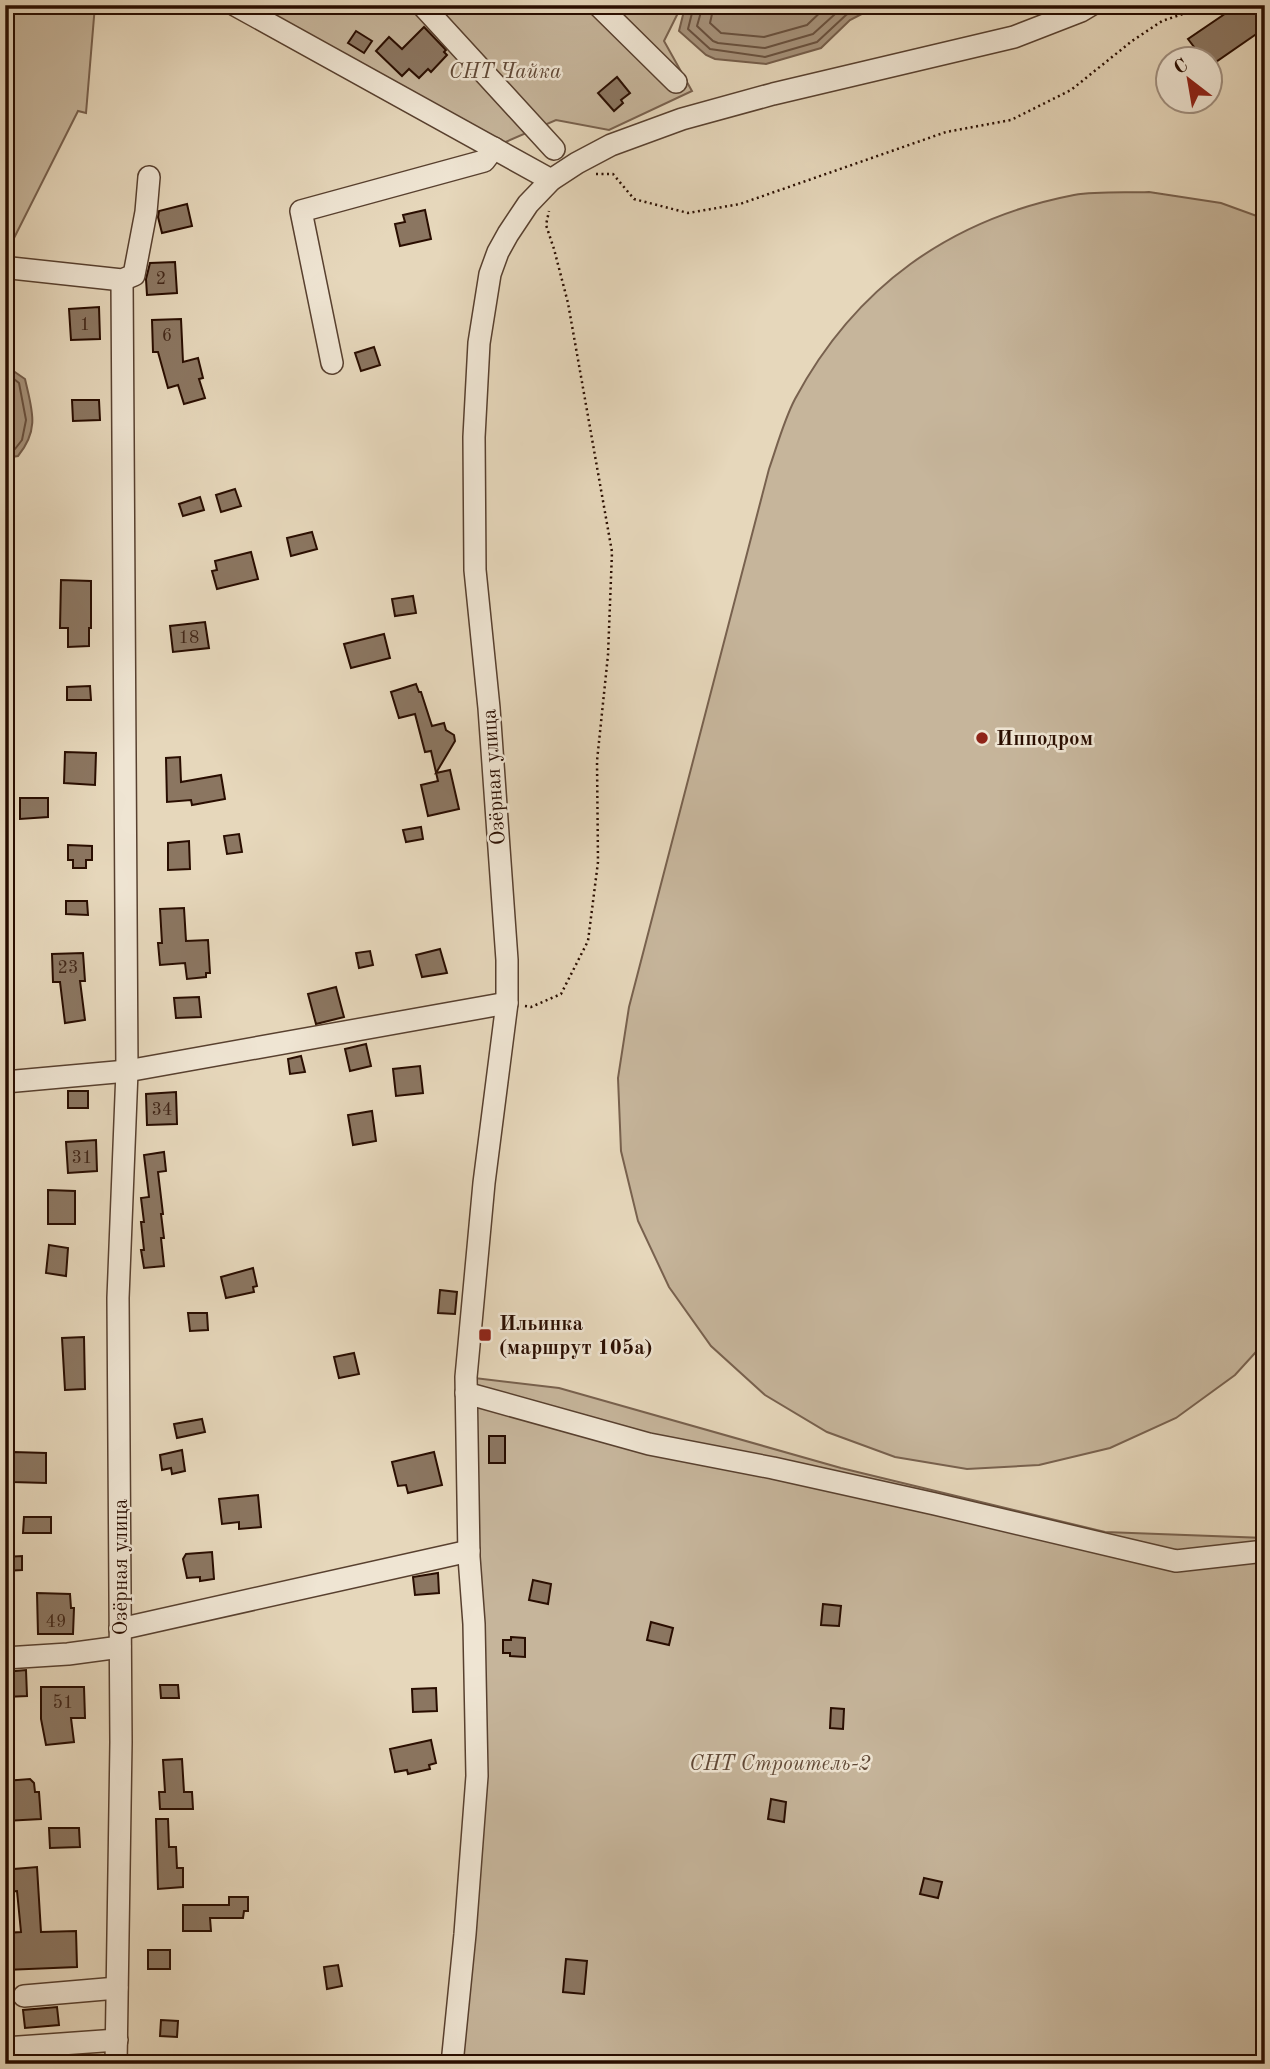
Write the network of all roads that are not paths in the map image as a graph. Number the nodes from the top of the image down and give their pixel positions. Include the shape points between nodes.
1 (235, 5) edge
2 (422, 5) edge
3 (598, 5) edge
4 (1091, 5) edge
5 (258, 13) edge
6 (676, 82) dead end
7 (494, 148) junction
8 (554, 149) dead end
9 (149, 177) dead end
10 (551, 180) junction
11 (5, 266) edge
12 (122, 280) junction
13 (332, 363) dead end
14 (508, 1003) junction
15 (127, 1071) junction
16 (5, 1082) edge
17 (466, 1393) junction
18 (469, 1551) junction
19 (1265, 1551) edge
20 (120, 1638) junction
21 (5, 1658) edge
22 (117, 1988) junction
23 (24, 1996) dead end
24 (117, 2040) junction
25 (5, 2048) edge
26 (116, 2064) edge
27 (452, 2064) edge

1 - 5 street
2 - 8 street
3 - 6 street
4 - 10 street, Озёрная улица via 1014,37 681,119 611,145
5 - 7 street
7 - 10 street
7 - 13 street via 484,161 301,211
9 - 12 street via 134,275
10 - 14 street, Озёрная улица via 528,204 490,274 479,343 474,437 475,570
11 - 12 street
12 - 15 street, Озёрная улица
14 - 15 street
14 - 17 street, Озёрная улица via 484,1184
15 - 16 street
15 - 20 street, Озёрная улица via 118,1298
17 - 18 street, Озёрная улица
17 - 19 street via 649,1444 773,1468 1176,1562
18 - 20 street
18 - 27 street, Озёрная улица via 477,1776
20 - 21 street via 68,1654
20 - 22 street, Озёрная улица
22 - 23 street
22 - 24 street, Озёрная улица
24 - 25 street
24 - 26 street, Озёрная улица

